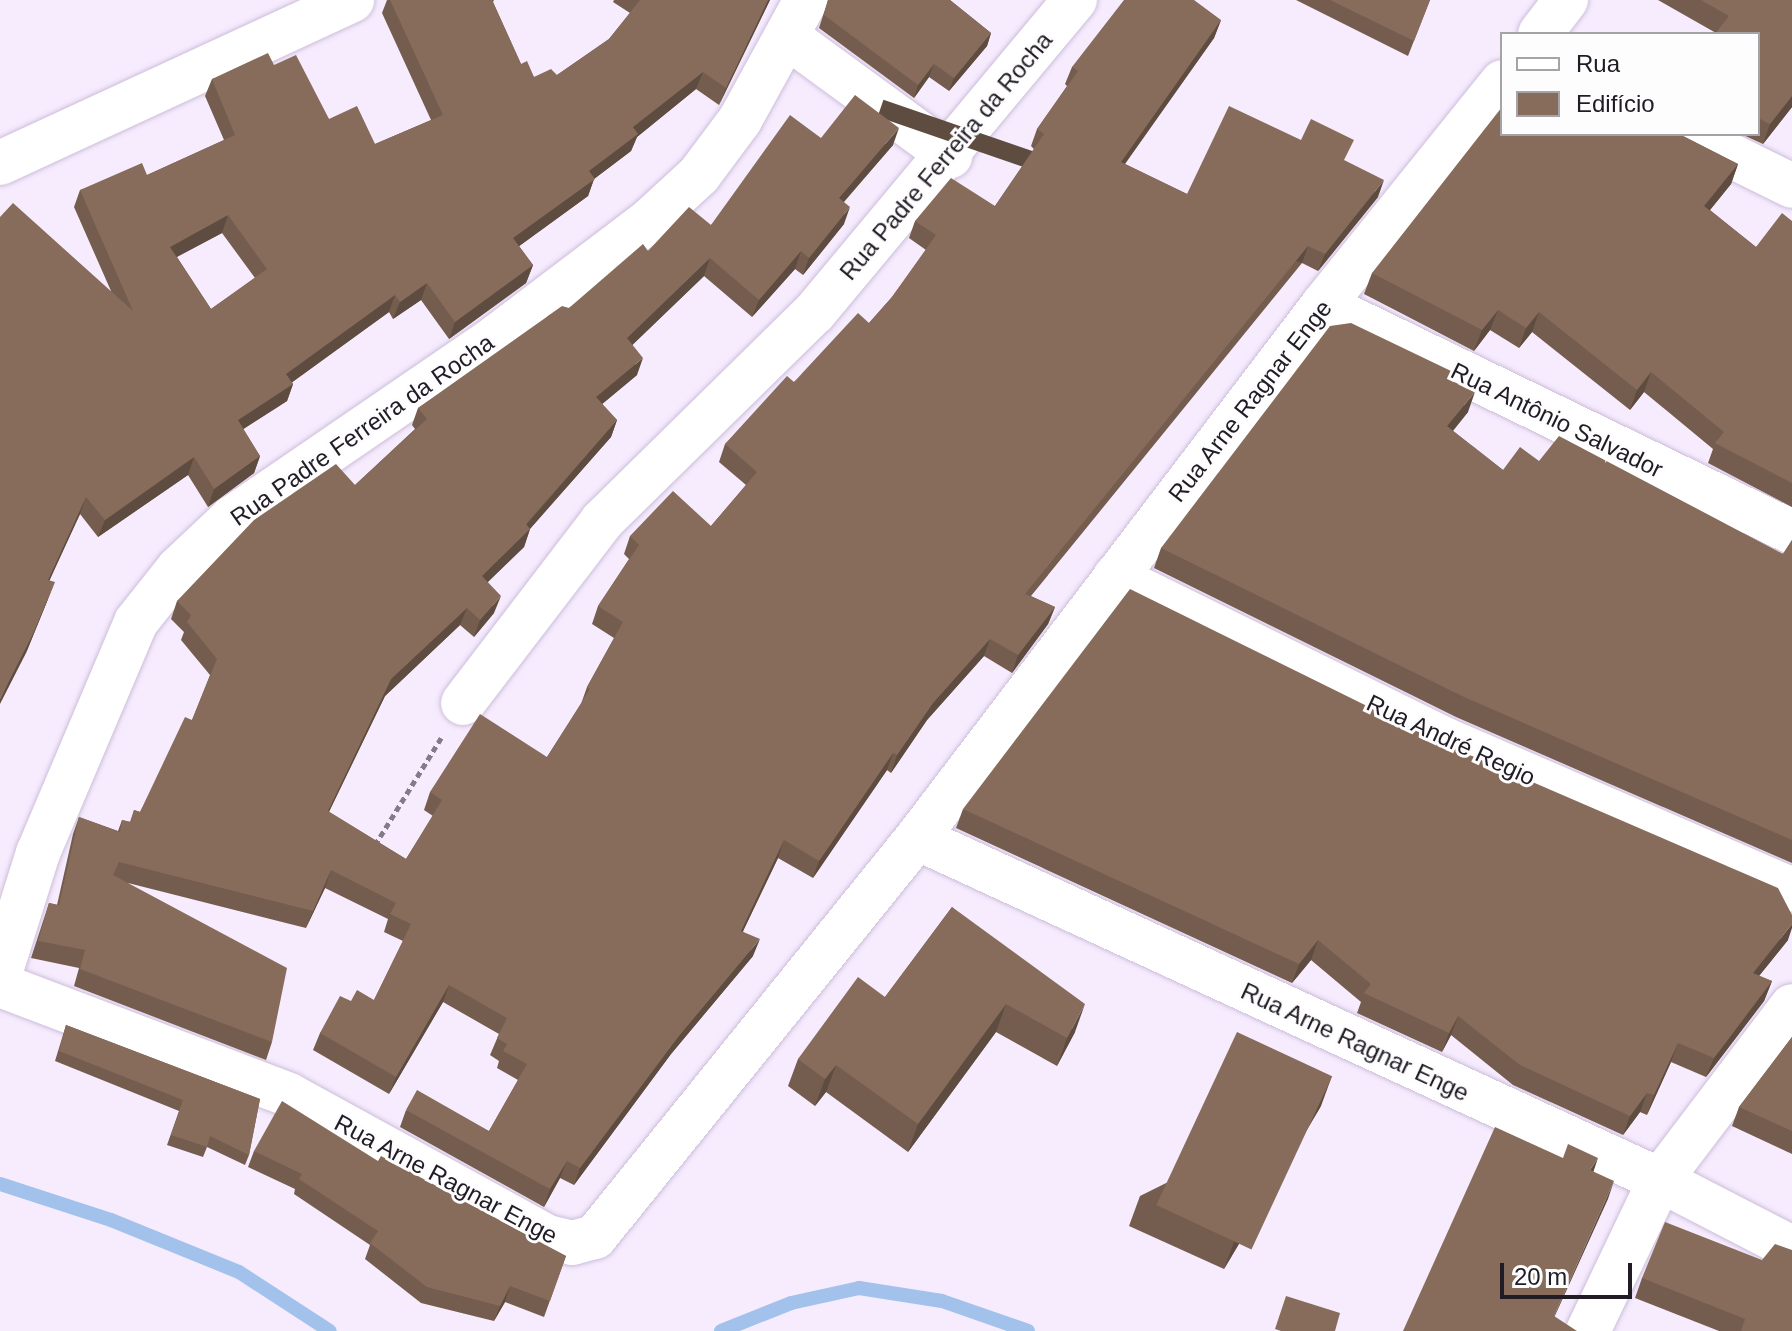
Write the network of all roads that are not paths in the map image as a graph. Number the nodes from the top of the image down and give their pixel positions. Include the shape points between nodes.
1 (352, 0) edge
2 (1075, 0) edge
3 (1566, 0) edge
4 (798, 19) edge
5 (1542, 32) edge
6 (1500, 84) edge
7 (1691, 136) edge
8 (950, 156) junction
9 (0, 163) edge
10 (1792, 186) edge
11 (1323, 305) junction
12 (1792, 532) edge
13 (1115, 577) junction
14 (463, 703) road end
15 (917, 838) junction
16 (1792, 890) edge
17 (0, 974) edge
18 (0, 985) edge
19 (1792, 1006) edge
20 (1660, 1180) junction
21 (1792, 1248) edge
22 (1588, 1331) edge

1 - 9 street
2 - 8 street, Rua Padre Ferreira da Rocha
3 - 5 street
4 - 8 street
4 - 17 street, Rua Padre Ferreira da Rocha via 699,175 649,221 496,337 244,510 178,569 136,622 38,853
6 - 11 street, Rua Arne Ragnar Enge
7 - 10 street
8 - 14 street, Rua Padre Ferreira da Rocha via 814,313 602,521
11 - 12 street, Rua Antônio Salvador
11 - 13 street, Rua Arne Ragnar Enge
13 - 15 street, Rua Arne Ragnar Enge
13 - 16 street, Rua André Regio via 1446,740
15 - 18 street, Rua Arne Ragnar Enge via 595,1237 572,1243 547,1237 289,1095
15 - 20 street, Rua Arne Ragnar Enge
19 - 20 street
20 - 21 street, Rua Arne Ragnar Enge
20 - 22 street

